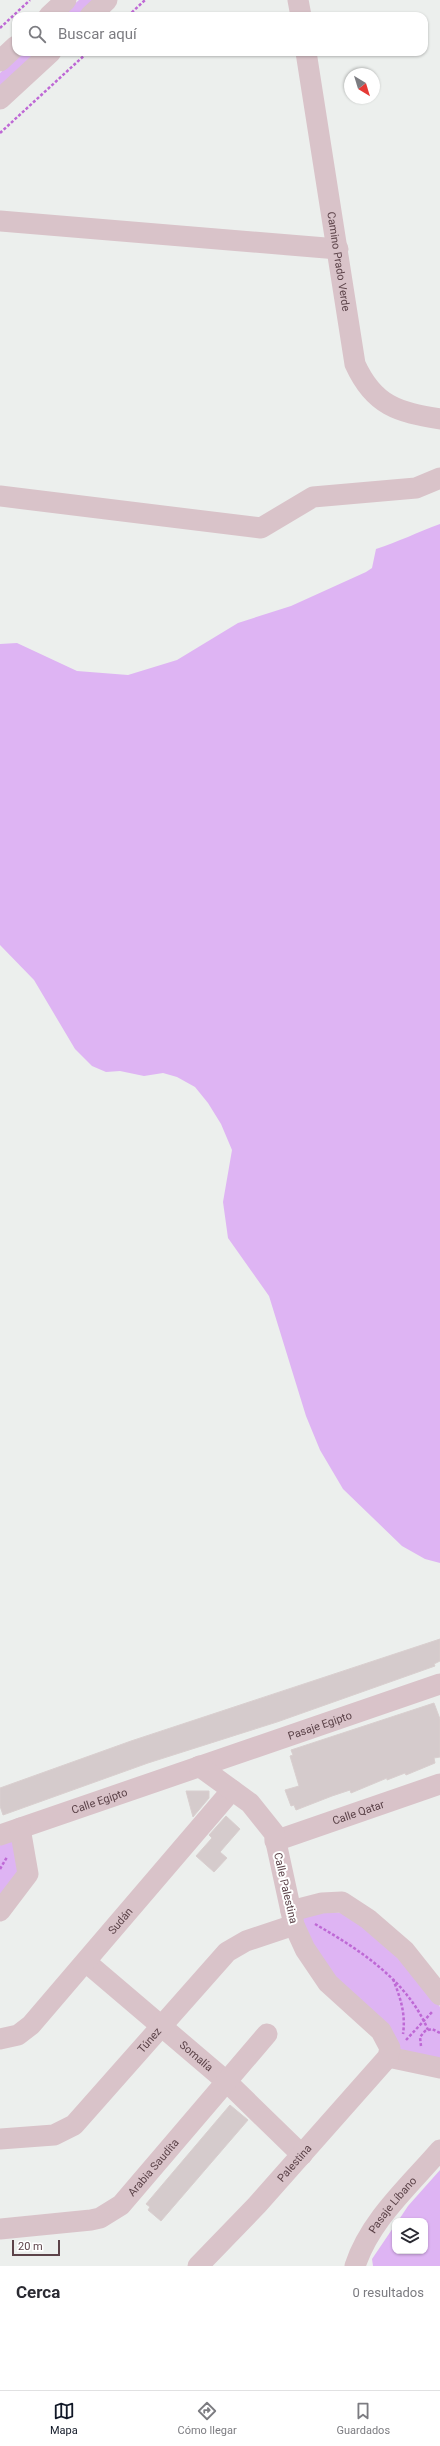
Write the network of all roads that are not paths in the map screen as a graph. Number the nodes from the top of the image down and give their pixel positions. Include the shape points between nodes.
1 (66, 0) edge
2 (107, 0) edge
3 (298, 0) edge
4 (53, 12) edge
5 (94, 12) edge
6 (300, 12) edge
7 (12, 50) edge
8 (47, 56) edge
9 (307, 56) edge
10 (0, 61) edge
11 (0, 99) edge
12 (0, 221) edge
13 (338, 249) junction
14 (440, 419) edge
15 (440, 478) edge
16 (0, 496) edge
17 (440, 1684) edge
18 (199, 1766) junction
19 (440, 1784) edge
20 (232, 1790) junction
21 (20, 1828) junction
22 (0, 1835) edge
23 (276, 1841) junction
24 (0, 1911) edge
25 (292, 1918) junction
26 (86, 1962) junction
27 (437, 2002) edge
28 (160, 2028) junction
29 (267, 2034) dead end
30 (0, 2039) edge
31 (388, 2057) junction
32 (440, 2068) edge
33 (227, 2082) junction
34 (0, 2139) edge
35 (440, 2150) edge
36 (302, 2155) junction
37 (0, 2229) edge
38 (198, 2266) edge
39 (355, 2266) edge

1 - 4 street
2 - 5 street
3 - 6 street
7 - 10 street
8 - 11 street
9 - 13 street, Camino Prado Verde
12 - 13 street
13 - 14 street, Camino Prado Verde via 352,353 360,374 374,393 394,408 406,413
15 - 16 street via 416,488 314,497 261,528
17 - 18 street, Pasaje Egipto
18 - 20 street, Calle Palestina
18 - 21 street, Calle Egipto
19 - 23 street, Calle Qatar
20 - 23 street, Calle Palestina via 250,1803 274,1833
20 - 26 street, Sudán
21 - 22 street, Calle Egipto
21 - 24 street via 28,1874
23 - 25 street, Calle Palestina
25 - 27 street, Túnez via 322,1903 342,1902 368,1919 405,1951
25 - 28 street, Túnez via 227,1952
25 - 31 street, Calle Palestina via 305,1949 328,1982 381,2031 390,2048
26 - 28 street, Somalía
26 - 30 street, Sudán via 31,2025 18,2035
28 - 33 street, Somalía
28 - 34 street, Túnez via 74,2125 54,2135
29 - 33 street, Arabia Saudita
31 - 32 street
31 - 36 street, Palestina
33 - 36 street, Somalía
33 - 37 street, Arabia Saudita via 121,2205 91,2220
35 - 39 street, Pasaje Líbano via 377,2223 361,2247
36 - 38 street, Palestina

